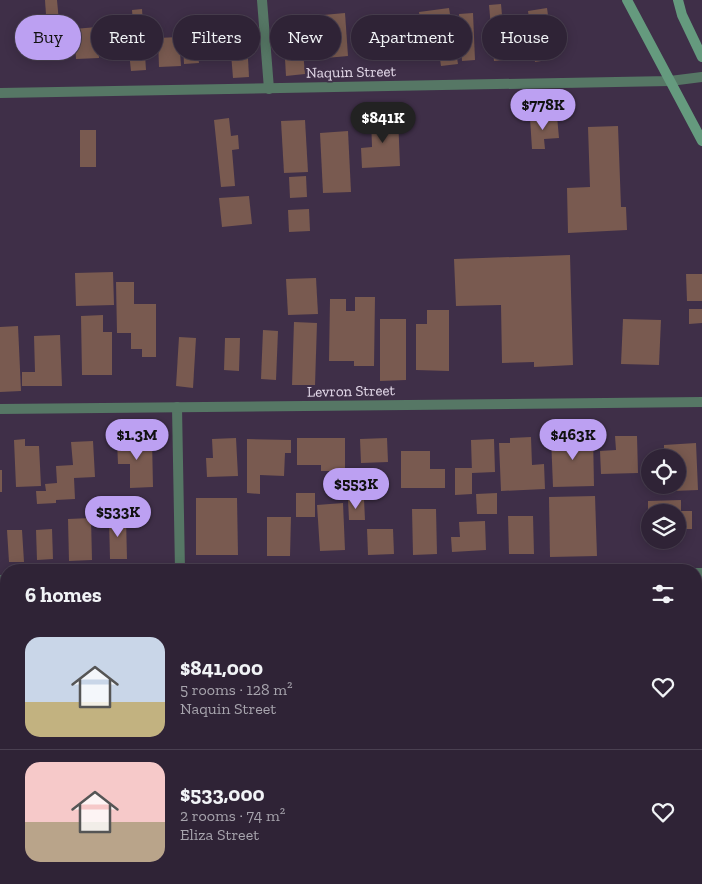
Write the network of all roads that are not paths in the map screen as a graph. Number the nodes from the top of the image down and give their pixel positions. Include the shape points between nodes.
1 (262, 0) edge
2 (627, 0) edge
3 (678, 0) edge
4 (702, 57) edge
5 (702, 76) edge
6 (670, 81) junction
7 (269, 89) junction
8 (0, 94) edge
9 (702, 141) edge
10 (702, 402) edge
11 (177, 407) junction
12 (0, 409) edge
13 (180, 564) edge

1 - 7 street
2 - 6 main road
3 - 4 main road
5 - 6 street, Naquin Street
6 - 7 street, Naquin Street
6 - 9 main road
7 - 8 street, Naquin Street
10 - 11 street, Levron Street
11 - 12 street, Levron Street
11 - 13 street

